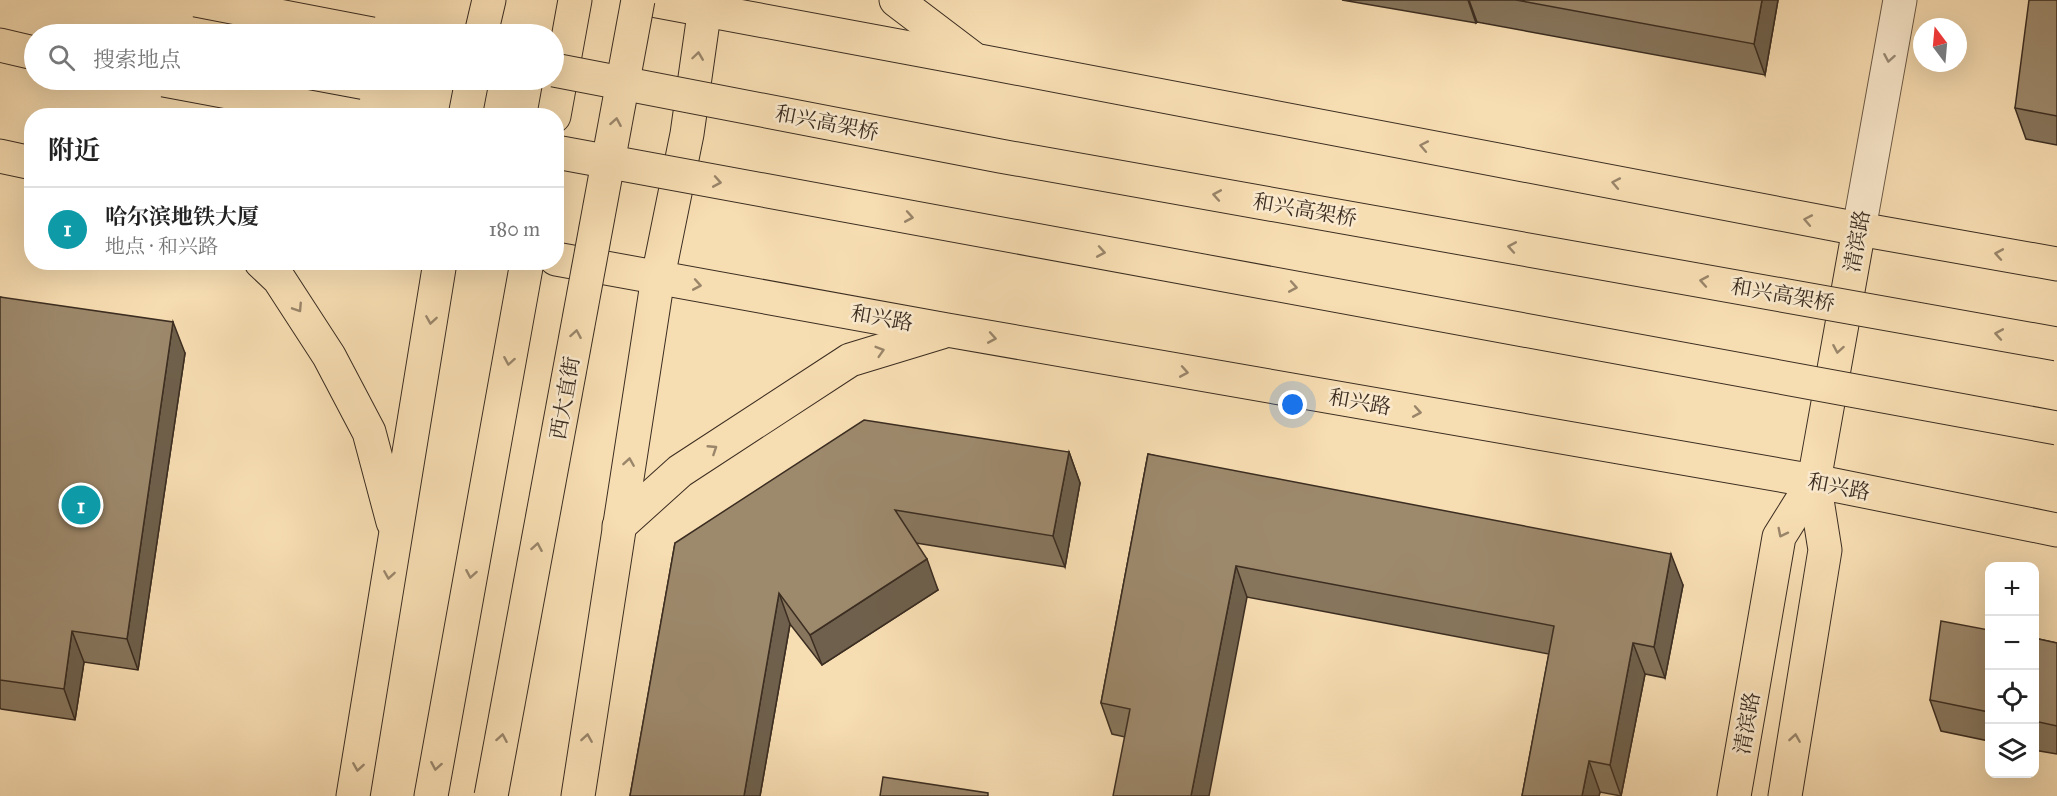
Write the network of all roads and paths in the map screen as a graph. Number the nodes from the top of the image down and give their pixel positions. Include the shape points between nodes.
1 (196, 0) edge
2 (489, 0) edge
3 (575, 0) edge
4 (638, 0) edge
5 (652, 0) edge
6 (896, 0) edge
7 (1900, 0) edge
8 (706, 5) edge
9 (320, 24) edge
10 (483, 24) edge
11 (0, 45) edge
12 (24, 51) edge
13 (974, 60) junction
14 (564, 61) edge
15 (564, 72) edge
16 (218, 90) edge
17 (470, 90) edge
18 (559, 90) edge
19 (314, 108) edge
20 (467, 108) edge
21 (555, 108) edge
22 (564, 153) edge
23 (0, 156) edge
24 (24, 161) edge
25 (1859, 229) junction
26 (564, 260) edge
27 (2057, 264) edge
28 (269, 270) edge
29 (439, 270) edge
30 (526, 270) edge
31 (658, 278) junction
32 (946, 330) junction
33 (2057, 344) edge
34 (2057, 428) edge
35 (1814, 482) junction
36 (619, 526) junction
37 (2057, 530) edge
38 (396, 532) junction
39 (353, 796) edge
40 (431, 796) edge
41 (492, 796) edge
42 (578, 796) edge
43 (1734, 796) edge
44 (1785, 796) edge

1 - 9 main road, bridge
2 - 10 main road
3 - 14 main road
41 -> 4 main road, 西大直街, bridge
5 - 8 main road
6 - 13 main road
7 -> 25 street, 清滨路
8 - 13 main road
31 -> 8 main road via 687,134
11 - 12 main road
25 -> 13 main road
33 -> 15 main road, 和兴高架桥, bridge via 1000,156
16 - 19 main road, bridge
17 - 20 main road
18 - 21 main road
22 -> 34 main road, bridge
23 - 24 main road
27 -> 25 main road
25 -> 35 main road, 清滨路
26 - 31 main road, 和兴路
28 -> 38 main road via 329,356 369,432
29 -> 38 main road
30 -> 40 main road
31 -> 32 main road, 和兴路
36 -> 31 main road
32 -> 35 main road, 和兴路
36 -> 32 main road via 680,471 850,360
35 - 37 main road, 和兴路
35 -> 43 main road, 清滨路 via 1779,537
44 -> 35 main road, 清滨路 via 1825,550
42 -> 36 main road
38 -> 39 main road

